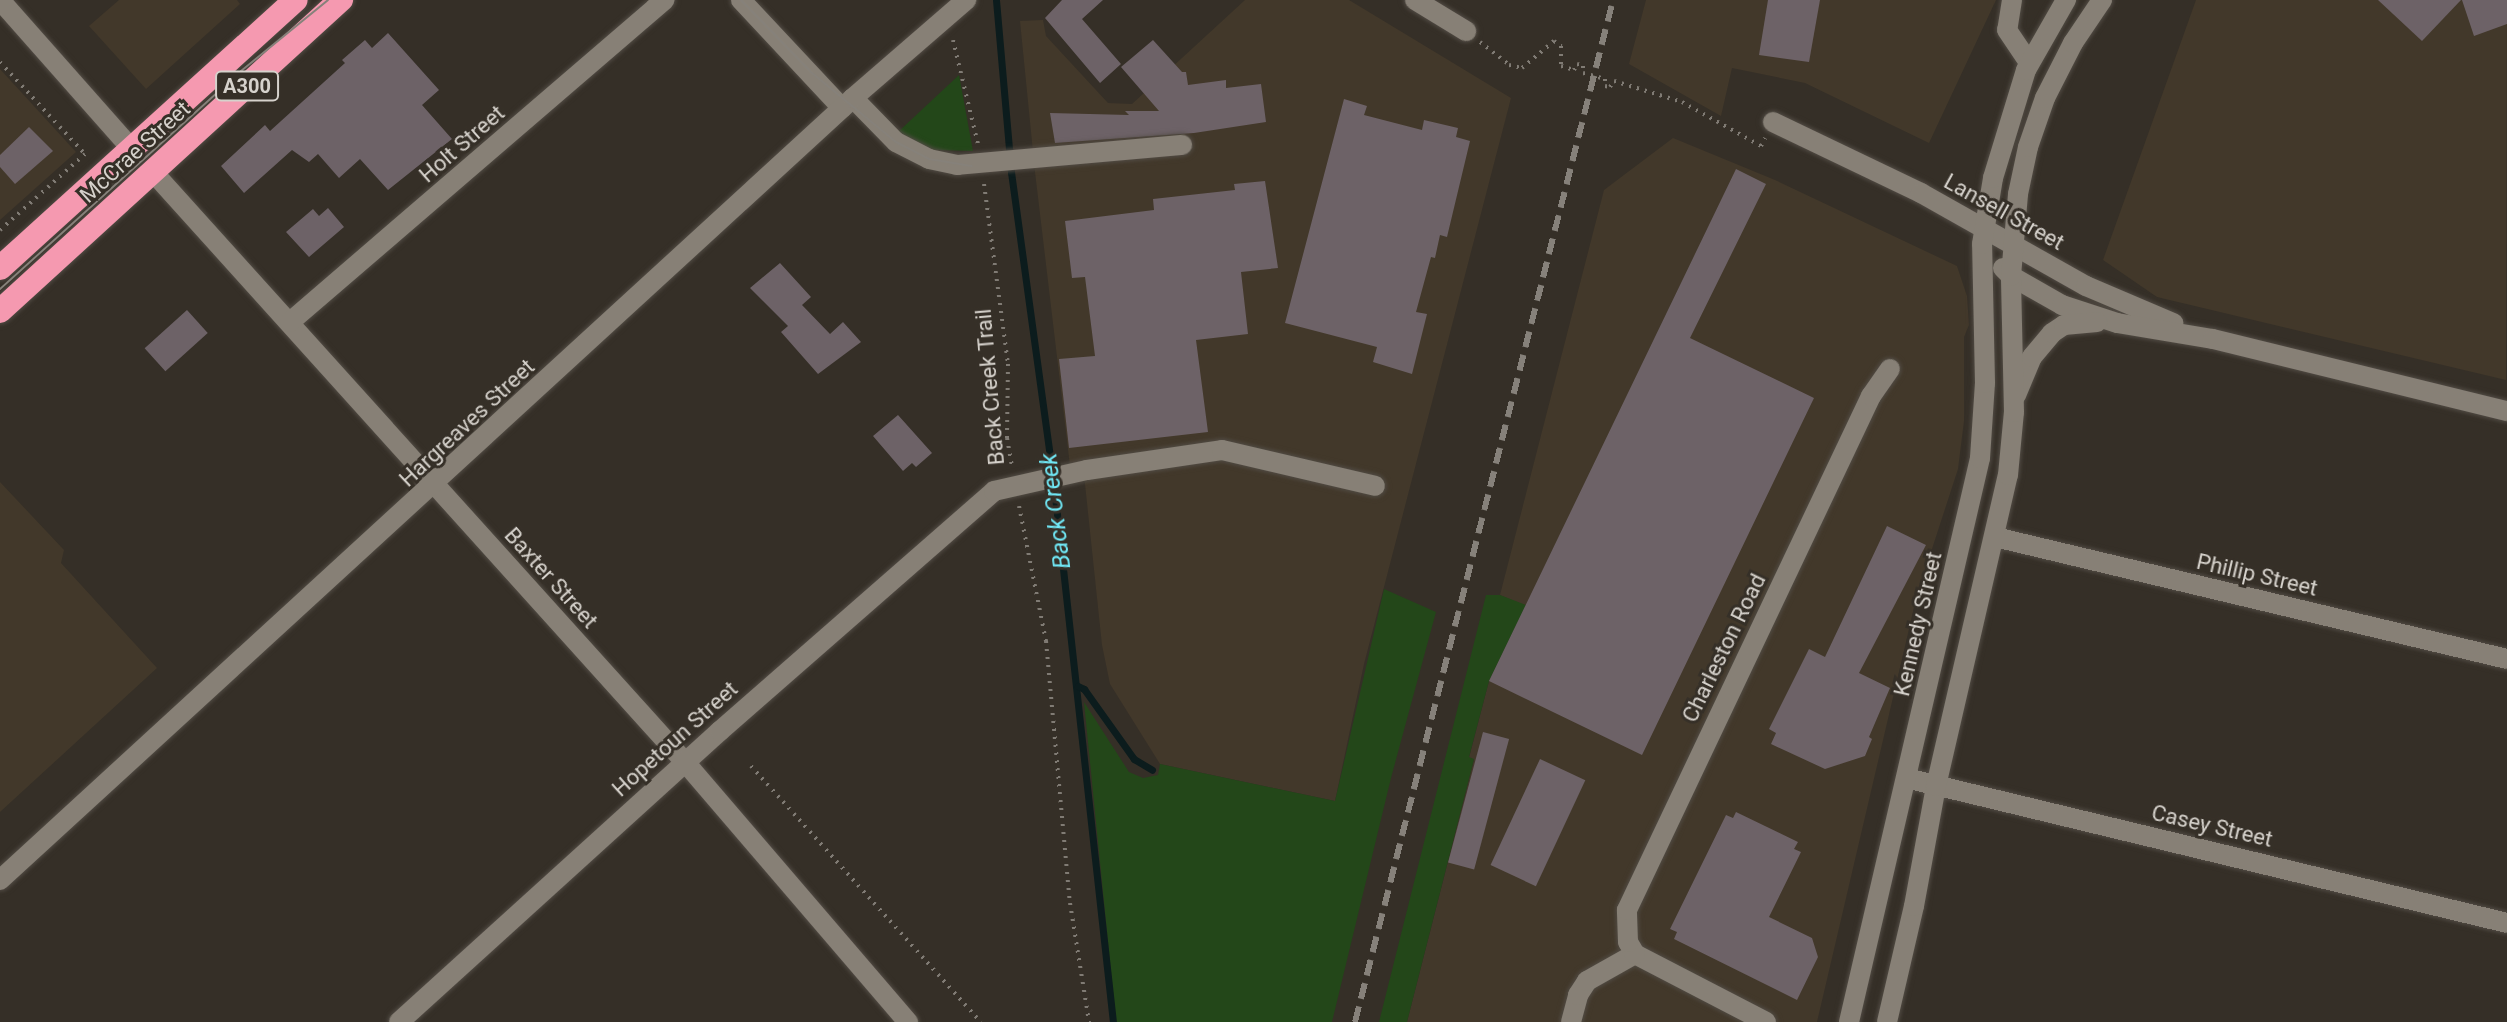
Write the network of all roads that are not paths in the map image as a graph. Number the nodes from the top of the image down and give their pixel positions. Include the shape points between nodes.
1 (0, 0) edge
2 (296, 0) edge
3 (341, 0) edge
4 (665, 0) edge
5 (741, 0) edge
6 (966, 0) edge
7 (1415, 0) edge
8 (2012, 0) edge
9 (2066, 0) edge
10 (2102, 0) edge
11 (1466, 31) road end
12 (2029, 63) junction
13 (848, 103) junction
14 (1773, 122) road end
15 (1182, 145) dead end
16 (132, 149) junction
17 (153, 172) junction
18 (1983, 237) junction
19 (2014, 244) junction
20 (0, 268) edge
21 (2011, 276) junction
22 (0, 311) edge
23 (290, 322) junction
24 (2117, 323) junction
25 (2213, 339) junction
26 (1890, 369) dead end
27 (2013, 403) junction
28 (2507, 411) edge
29 (435, 485) junction
30 (1375, 486) dead end
31 (1995, 537) junction
32 (2507, 659) edge
33 (685, 762) junction
34 (1906, 778) junction
35 (1936, 786) junction
36 (0, 880) edge
37 (2507, 923) edge
38 (1635, 954) junction
39 (399, 1022) edge
40 (908, 1022) edge
41 (1571, 1022) edge
42 (1766, 1022) edge
43 (1849, 1022) edge
44 (1887, 1022) edge

1 - 16 street
2 - 16 highway, McCrae Street / A300
3 - 17 highway, McCrae Street / A300
4 - 23 street, Holt Street
5 - 13 street
6 - 13 street, Hargreaves Street
7 - 11 street
8 - 12 street via 2007,30
9 - 12 street
10 - 19 street via 2073,43 2035,124 2018,194
12 - 18 street via 2002,137
13 - 15 street via 913,152 943,163 986,165
13 - 29 street, Hargreaves Street
14 - 18 street, Lansell Street via 1921,193
16 - 17 highway
16 - 20 highway, McCrae Street / A300
17 - 22 highway, McCrae Street / A300
17 - 23 street, Baxter Street
18 - 19 street, Lansell Street
18 - 21 street, Lansell Street
18 - 34 street, Kennedy Street via 1985,395 1980,458
19 - 21 street
19 - 25 street, Lansell Street via 2121,303
21 - 24 street, Lansell Street via 2062,305
21 - 27 street
23 - 29 street, Baxter Street
24 - 25 street, Lansell Street
24 - 27 street via 2076,323 2052,333 2032,357
25 - 28 street, Lansell Street
26 - 38 street, Charleston Road via 1871,396 1632,898 1626,921
27 - 31 street via 2008,475
29 - 33 street, Baxter Street
29 - 36 street, Hargreaves Street
30 - 33 street, Hopetoun Street via 1222,450 1020,482 987,495
31 - 32 street, Phillip Street
31 - 35 street
33 - 39 street, Hopetoun Street
33 - 40 street, Baxter Street
34 - 35 street, Casey Street
34 - 43 street, Kennedy Street
35 - 37 street, Casey Street
35 - 44 street
38 - 41 street via 1587,981
38 - 42 street

